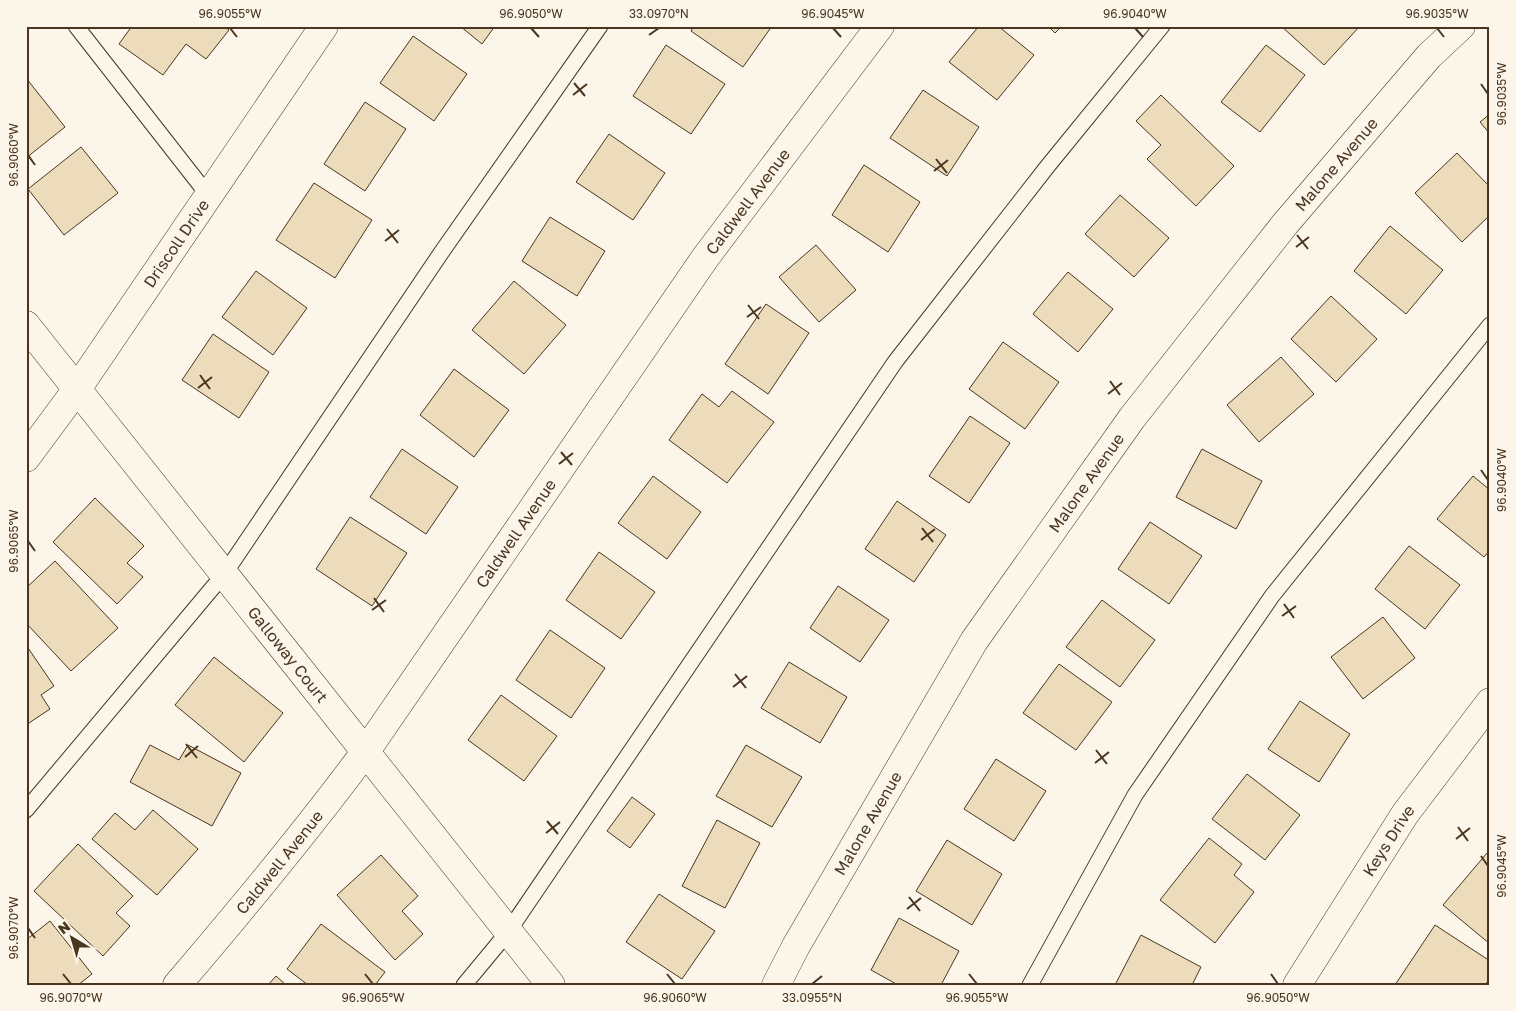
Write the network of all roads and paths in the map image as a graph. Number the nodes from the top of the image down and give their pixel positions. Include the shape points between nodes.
1 (76, 26) edge
2 (324, 26) edge
3 (600, 26) edge
4 (880, 26) edge
5 (1162, 26) edge
6 (1461, 26) edge
7 (208, 195) junction
8 (26, 325) edge
9 (1490, 325) edge
10 (77, 389) junction
11 (26, 458) edge
12 (225, 574) junction
13 (1490, 702) edge
14 (366, 751) junction
15 (26, 810) edge
16 (508, 932) junction
17 (177, 985) edge
18 (464, 985) edge
19 (551, 985) edge
20 (776, 985) edge
21 (1030, 985) edge
22 (1297, 985) edge

1 - 7 lane
2 - 7 street, Driscoll Drive
3 - 12 lane via 441,253
4 - 14 street, Caldwell Avenue via 705,258
5 - 16 lane via 895,362
6 - 20 street, Malone Avenue via 1429,56 1285,224 1121,434 974,641
7 - 10 street, Driscoll Drive
8 - 10 street, Galloway Court
9 - 21 lane via 1272,596 1135,795
10 - 11 street, Driscoll Drive
10 - 12 street, Galloway Court
12 - 14 street, Galloway Court
12 - 15 lane
13 - 22 street, Keys Drive via 1406,814
14 - 16 street, Galloway Court
14 - 17 street, Caldwell Avenue via 252,898
16 - 18 lane
16 - 19 street, Galloway Court

